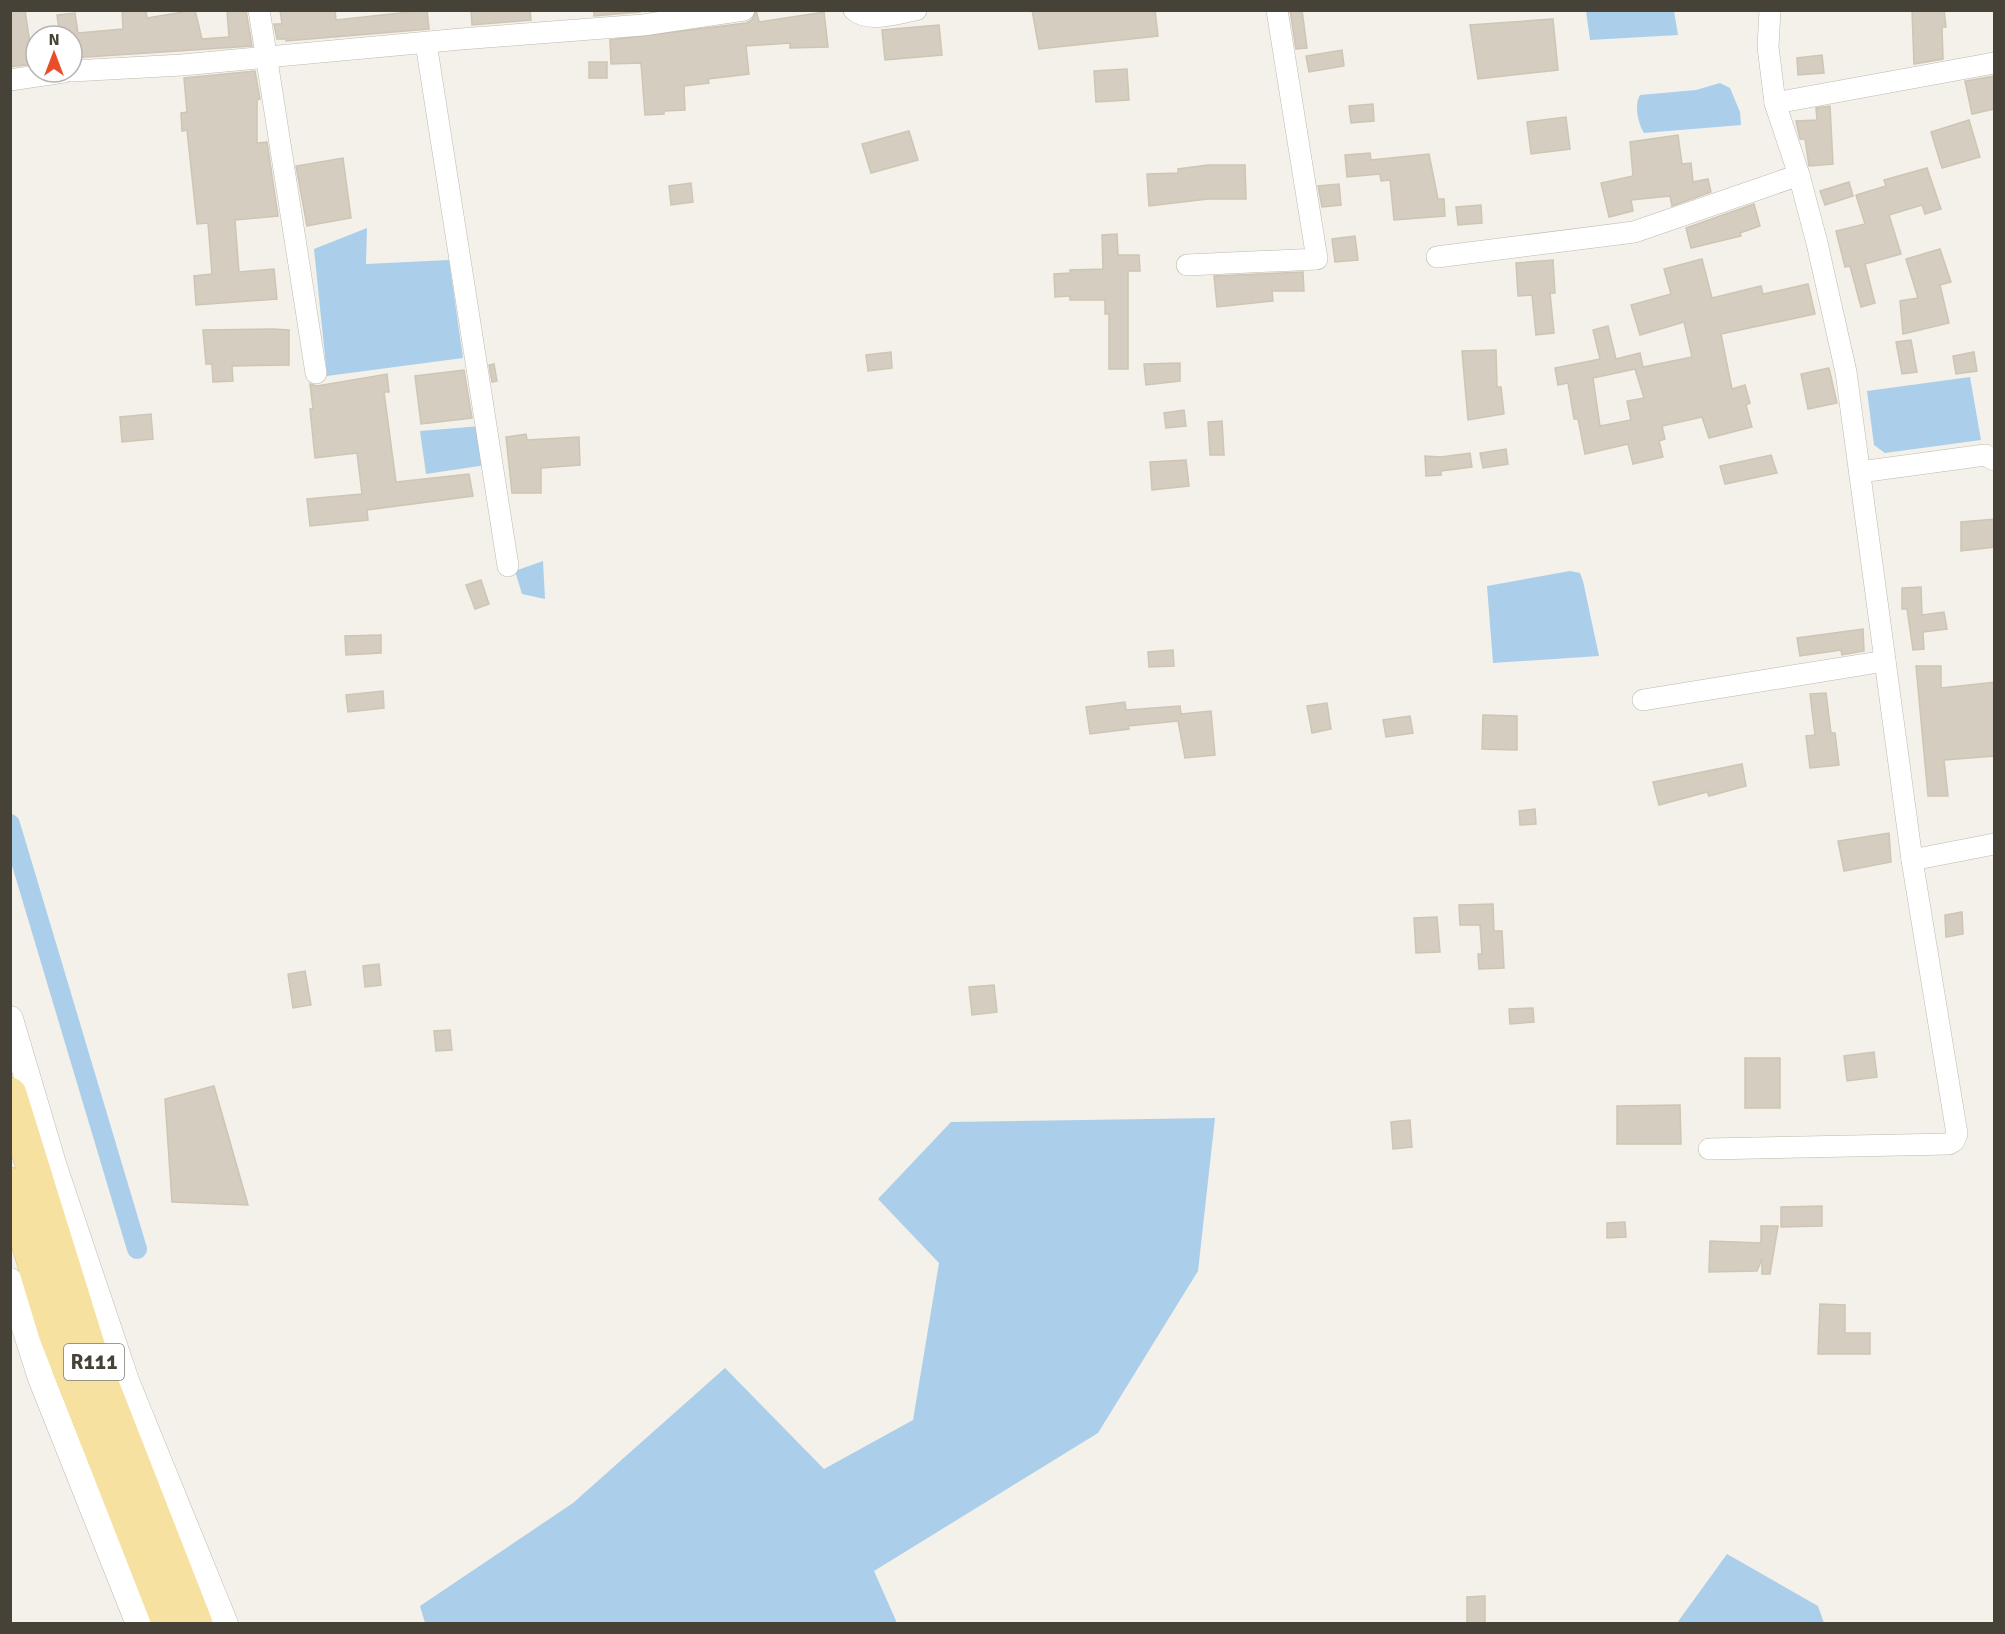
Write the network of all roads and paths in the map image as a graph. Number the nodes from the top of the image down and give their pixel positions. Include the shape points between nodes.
1 (259, 10) edge
2 (744, 10) edge
3 (916, 10) edge
4 (1277, 10) edge
5 (1770, 10) edge
6 (862, 14) edge
7 (426, 43) junction
8 (264, 57) junction
9 (1995, 63) edge
10 (84, 70) edge
11 (1775, 103) junction
12 (1799, 175) junction
13 (1437, 257) dead end
14 (1187, 265) dead end
15 (316, 373) dead end
16 (1995, 460) edge
17 (1860, 472) junction
18 (508, 566) dead end
19 (1885, 662) junction
20 (1643, 700) dead end
21 (1995, 844) edge
22 (1912, 860) junction
23 (10, 1019) edge
24 (10, 1094) edge
25 (1709, 1149) dead end
26 (10, 1184) edge
27 (10, 1281) edge
28 (139, 1623) edge
29 (169, 1623) edge
30 (196, 1623) edge
31 (225, 1623) edge

1 - 8 street
2 - 7 street via 643,25
3 - 6 street
4 - 14 street via 1317,259
5 - 11 street via 1768,47
7 - 8 street
7 - 18 street
8 - 10 street
8 - 15 street
9 - 11 street
11 - 12 street
12 - 13 street via 1634,232
12 - 17 street via 1843,361
16 - 17 street via 1984,455
17 - 19 street
19 - 20 street
19 - 22 street
21 - 22 street
22 - 25 street via 1957,1134 1954,1141
23 - 31 street via 54,1167 126,1381
24 - 30 main road, R111 via 92,1358
26 - 29 main road, R111 via 55,1333
27 - 28 street via 41,1378

